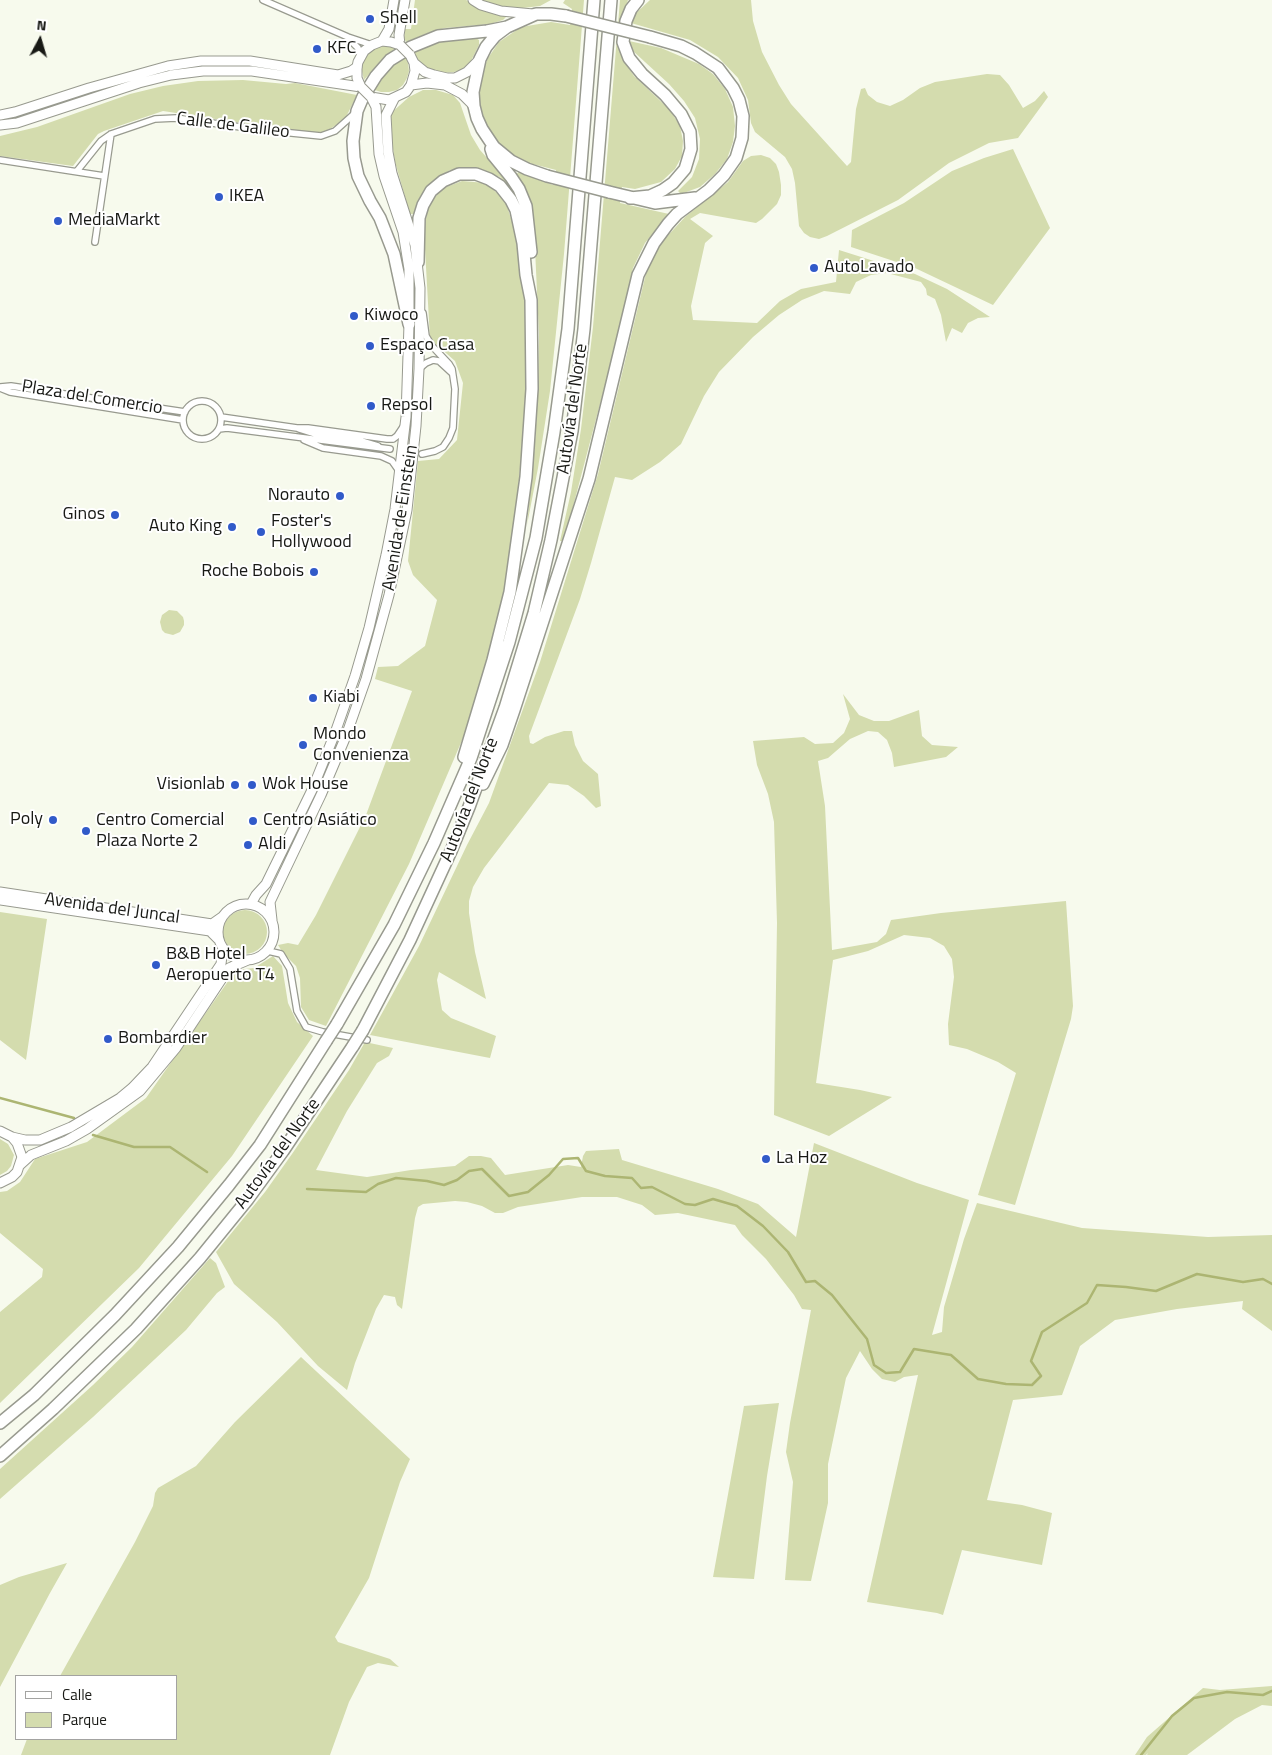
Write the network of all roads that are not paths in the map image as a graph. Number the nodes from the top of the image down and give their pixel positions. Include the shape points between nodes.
1 (263, 0) edge
2 (394, 0) edge
3 (405, 0) edge
4 (473, 0) edge
5 (594, 0) edge
6 (611, 0) edge
7 (638, 0) edge
8 (536, 14) junction
9 (507, 27) junction
10 (348, 37) junction
11 (382, 41) junction
12 (372, 44) junction
13 (400, 45) junction
14 (361, 56) junction
15 (480, 59) junction
16 (414, 63) junction
17 (357, 67) junction
18 (411, 85) junction
19 (361, 87) junction
20 (371, 97) junction
21 (394, 99) junction
22 (474, 106) junction
23 (357, 111) junction
24 (0, 115) edge
25 (0, 126) edge
26 (111, 134) junction
27 (488, 140) junction
28 (0, 160) edge
29 (77, 171) junction
30 (104, 176) junction
31 (700, 197) junction
32 (630, 198) junction
33 (95, 242) dead end
34 (418, 262) junction
35 (420, 288) junction
36 (531, 300) junction
37 (409, 324) junction
38 (419, 369) junction
39 (454, 379) junction
40 (0, 388) edge
41 (185, 412) junction
42 (221, 416) junction
43 (406, 418) junction
44 (183, 420) junction
45 (297, 428) junction
46 (219, 429) junction
47 (302, 439) junction
48 (422, 454) tunnel mouth
49 (400, 474) junction
50 (451, 803) junction
51 (469, 806) junction
52 (0, 892) edge
53 (0, 900) edge
54 (251, 904) junction
55 (222, 918) junction
56 (272, 920) junction
57 (221, 944) junction
58 (268, 951) junction
59 (248, 960) junction
60 (365, 1035) junction
61 (0, 1132) edge
62 (12, 1137) junction
63 (20, 1165) junction
64 (0, 1183) edge
65 (0, 1423) edge
66 (0, 1456) edge

1 - 10 street
2 - 11 street via 389,29
3 - 13 street
4 - 8 street via 501,11
5 - 50 highway, Autovía del Norte via 568,329 536,538 489,707
6 - 51 highway, Autovía del Norte via 584,329 572,431 534,613 505,708
7 - 32 highway via 626,21 623,42 629,58 684,118 690,132 691,149 685,169 673,183 650,196
8 - 9 highway
8 - 31 highway, bridge via 566,16 681,46 718,68 733,88 741,107 743,126 736,158 724,176
9 - 15 highway via 495,36
9 - 23 highway via 438,36 411,47 390,60 376,76
10 - 12 street
10 - 14 street
11 - 12 street
11 - 13 street
12 - 14 street
13 - 16 street, bridge
14 - 17 street
15 - 16 street via 455,78 425,72
15 - 22 highway via 473,92
16 - 18 street
17 - 19 street
17 - 24 street via 338,75 250,61 168,66
18 - 21 street
18 - 22 street via 445,85 462,94
19 - 20 street, bridge
19 - 25 street via 252,70 203,71 139,83
20 - 21 street
20 - 37 street, Avenida de Einstein via 376,107 384,176 403,232 410,286
21 - 34 street, Avenida de Einstein via 386,115 388,152
22 - 27 highway
23 - 26 street, Calle de Galileo via 335,131 321,136 165,117
23 - 37 highway via 354,158 362,185 394,254
26 - 29 street, Calle de Galileo via 101,141
26 - 30 street
27 - 32 highway, bridge via 500,153 527,169
27 - 36 highway via 493,155 511,176 526,206 533,276
28 - 29 street
29 - 30 street
30 - 33 street
31 - 32 highway via 655,203
31 - 51 highway via 668,224 654,242 638,275 588,479 547,610 502,745
34 - 35 street, Avenida de Einstein
34 - 36 highway via 419,218 430,191 459,174 476,174 500,186 516,210
35 - 38 street, Avenida de Einstein
35 - 39 street via 426,336 449,364
36 - 50 highway via 532,389 526,477 510,592
37 - 43 street, Avenida de Einstein
38 - 39 street via 433,360 439,361 451,371
38 - 56 street, Avenida de Einstein via 406,510 380,631 346,736 270,902
39 - 48 street via 455,406 449,438 434,452
40 - 41 street, Plaza del Comercio via 11,386
40 - 44 street, Plaza del Comercio
41 - 42 street via 193,403 204,401 215,406
41 - 44 street
42 - 45 street
42 - 46 street
43 - 45 street via 401,432 393,439
43 - 49 street, Avenida de Einstein
44 - 46 street via 188,432 199,438 210,437
45 - 47 street via 393,450
46 - 47 street
47 - 49 street via 323,448 381,456 392,461
49 - 54 street, Avenida de Einstein via 376,601 355,676 312,790 270,875
50 - 65 highway, Autovía del Norte, bridge via 394,925 337,1024 260,1145 178,1247 115,1315 34,1395
51 - 60 highway, Autovía del Norte
52 - 55 street, Avenida del Juncal via 212,924
53 - 57 street, Avenida del Juncal via 210,931
54 - 55 street via 234,906
54 - 56 street via 267,912
55 - 57 street via 219,925
56 - 58 street via 275,936
57 - 59 street via 230,955
57 - 62 street via 221,964 152,1067 132,1088 71,1128 40,1140
58 - 59 street
58 - 60 street via 281,954 290,969 297,1011 306,1026 323,1032
59 - 63 street via 229,968 176,1048 140,1091 87,1129 31,1155
60 - 66 highway, Autovía del Norte, bridge via 353,1046 248,1199 200,1258 136,1329
61 - 62 street
62 - 63 street via 21,1150
63 - 64 street via 12,1177

